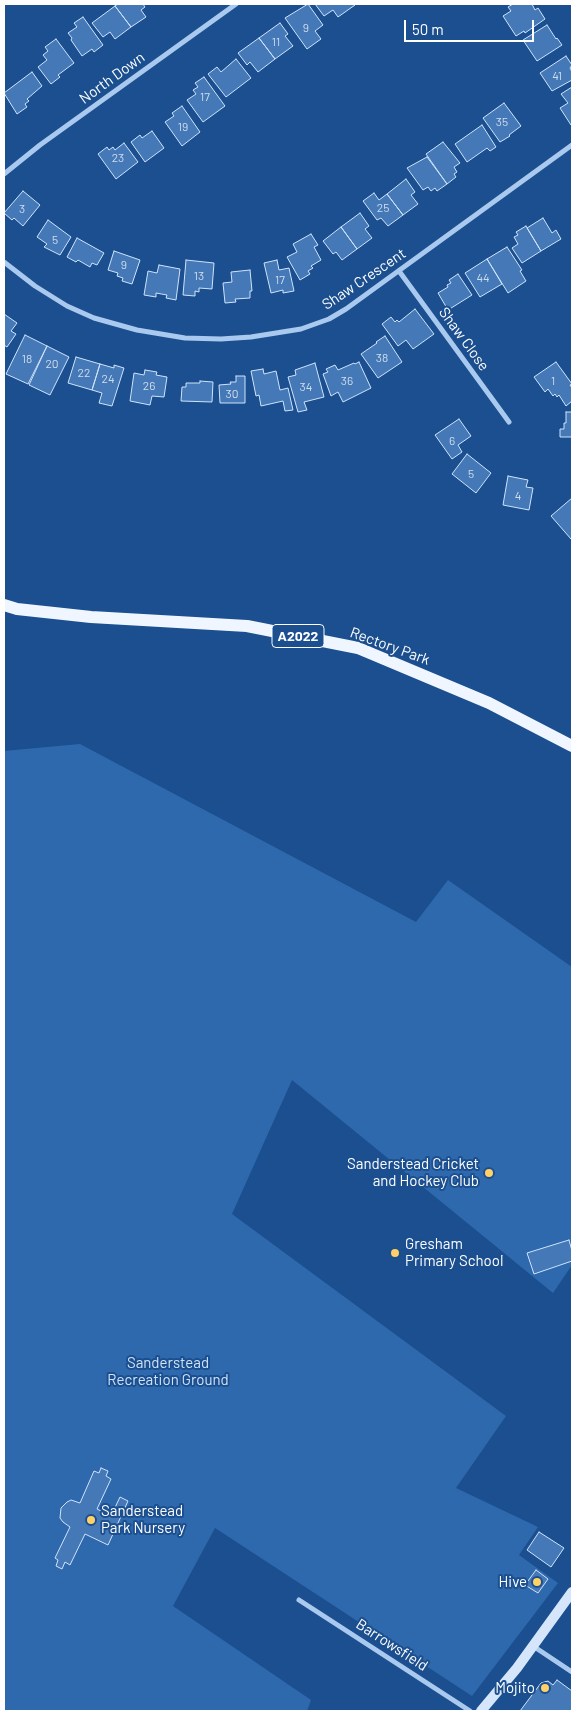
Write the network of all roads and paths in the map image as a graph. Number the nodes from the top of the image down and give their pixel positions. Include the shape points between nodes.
1 (236, 4) edge
2 (572, 145) edge
3 (4, 174) edge
4 (4, 262) edge
5 (399, 271) junction
6 (509, 422) dead end
7 (4, 605) edge
8 (572, 746) edge
9 (572, 1592) edge
10 (299, 1600) dead end
11 (532, 1646) junction
12 (572, 1672) edge
13 (470, 1711) edge
14 (481, 1711) edge

1 - 3 street, North Down
2 - 5 street, Shaw Crescent
4 - 5 street, Shaw Crescent via 67,306 94,318 137,330 205,339 251,337 310,327 346,309
5 - 6 street, Shaw Close
7 - 8 main road, Rectory Park / A2022 via 91,617 247,626 358,648 489,703
9 - 11 main road
10 - 13 street, Barrowsfield
11 - 12 street
11 - 14 main road

